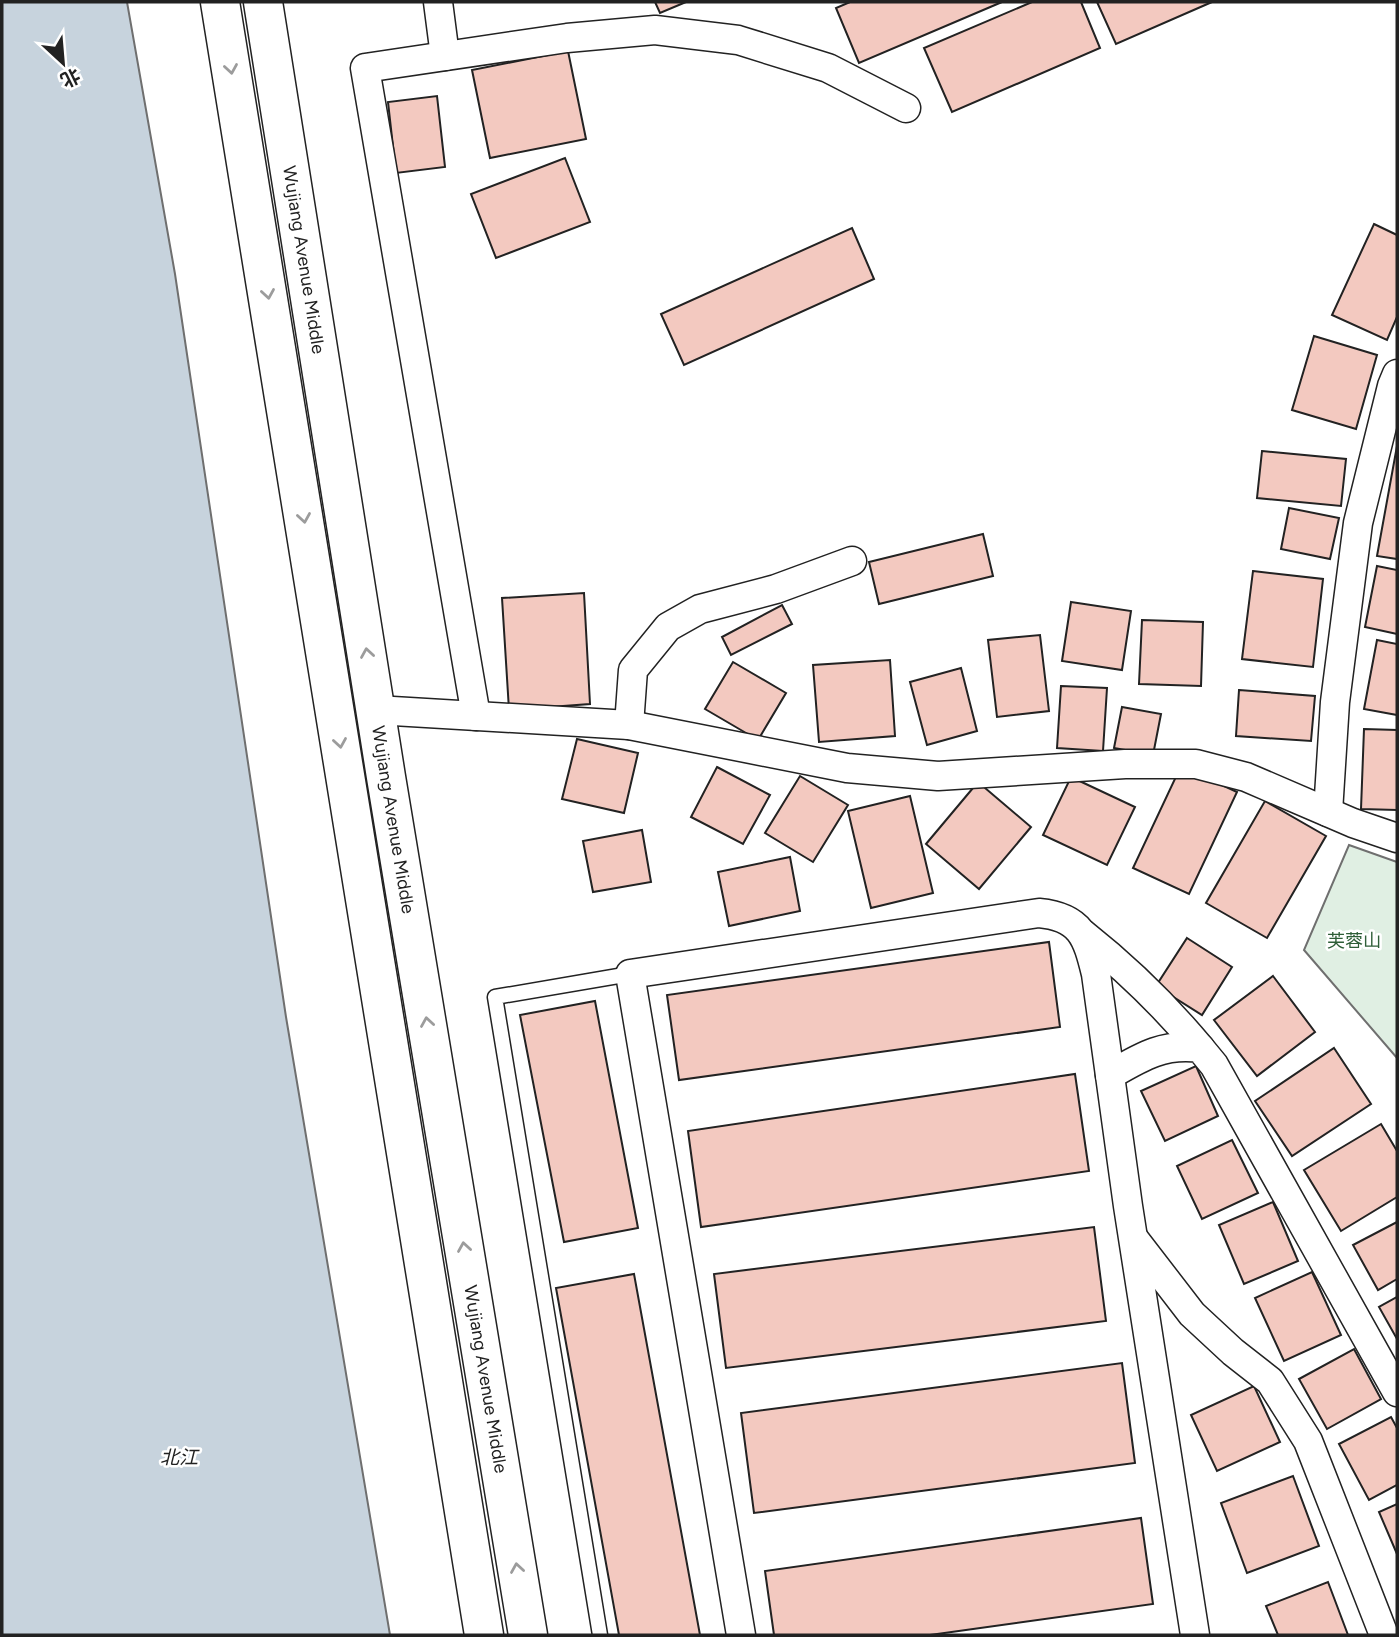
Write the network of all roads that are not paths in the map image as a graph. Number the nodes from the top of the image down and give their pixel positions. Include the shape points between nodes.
1 (220, 2) edge
2 (263, 2) edge
3 (438, 2) edge
4 (444, 56) junction
5 (906, 108) dead end
6 (1397, 373) edge
7 (852, 561) dead end
8 (376, 710) junction
9 (476, 716) junction
10 (629, 725) junction
11 (1328, 813) junction
12 (1397, 838) edge
13 (1083, 934) junction
14 (630, 974) junction
15 (1200, 1048) junction
16 (1110, 1075) junction
17 (1133, 1238) junction
18 (1397, 1392) edge
19 (484, 1635) edge
20 (528, 1635) edge
21 (600, 1635) edge
22 (741, 1635) edge
23 (1195, 1635) edge
24 (1384, 1635) edge

1 -> 19 main road
8 -> 2 main road, Wujiang Avenue Middle
3 - 4 street
4 - 5 street via 656,30 738,40 828,68
4 - 9 street via 365,68
6 - 11 street via 1358,523 1335,702
7 - 10 street via 776,589 700,608 668,627 633,670
8 - 9 street
20 -> 8 main road, Wujiang Avenue Middle
9 - 10 street
10 - 11 street via 847,768 938,776 1196,764 1246,777
11 - 12 street
13 - 14 street via 1059,915 1039,913
13 - 15 street via 1120,963
13 - 16 street via 1097,974
14 - 21 lane via 495,997
14 - 22 street
15 - 16 street via 1180,1045 1147,1054
15 - 18 street via 1214,1065
16 - 17 street
17 - 23 street
17 - 24 street via 1192,1314 1270,1381 1308,1441

